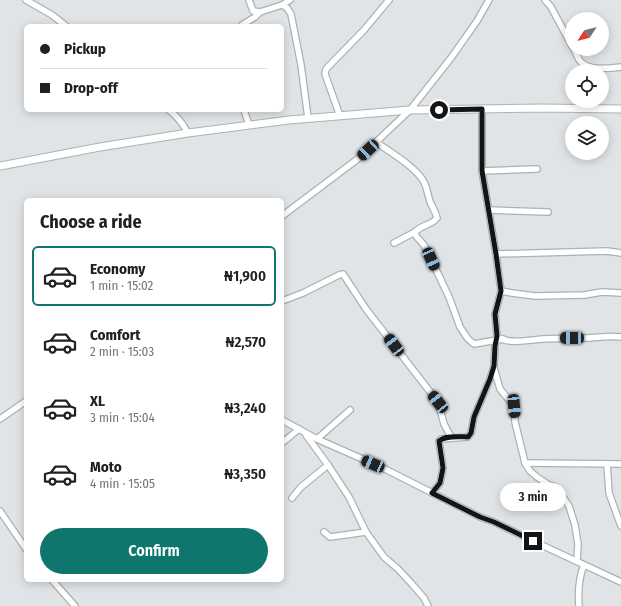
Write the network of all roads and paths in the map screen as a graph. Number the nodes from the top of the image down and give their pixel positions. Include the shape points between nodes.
1 (26, 0) edge
2 (249, 0) edge
3 (290, 0) edge
4 (389, 0) edge
5 (489, 0) edge
6 (545, 0) edge
7 (285, 6) junction
8 (260, 12) junction
9 (63, 24) edge
10 (244, 24) edge
11 (565, 33) edge
12 (578, 56) edge
13 (621, 67) edge
14 (482, 109) junction
15 (621, 109) edge
16 (410, 110) junction
17 (172, 112) edge
18 (245, 112) edge
19 (340, 116) junction
20 (308, 118) junction
21 (249, 125) junction
22 (188, 133) junction
23 (376, 142) junction
24 (0, 166) edge
25 (537, 169) dead end
26 (482, 171) junction
27 (489, 210) junction
28 (548, 212) dead end
29 (284, 214) edge
30 (415, 232) junction
31 (394, 243) dead end
32 (621, 253) edge
33 (496, 254) junction
34 (501, 291) junction
35 (621, 293) edge
36 (284, 300) edge
37 (621, 337) edge
38 (499, 339) junction
39 (494, 366) junction
40 (24, 402) edge
41 (350, 410) dead end
42 (0, 419) edge
43 (284, 421) edge
44 (299, 429) junction
45 (305, 432) junction
46 (450, 437) junction
47 (317, 439) junction
48 (284, 441) edge
49 (525, 463) junction
50 (607, 464) junction
51 (621, 464) edge
52 (328, 465) junction
53 (432, 493) junction
54 (292, 498) dead end
55 (0, 511) edge
56 (621, 526) edge
57 (324, 532) dead end
58 (366, 532) junction
59 (24, 546) edge
60 (577, 561) junction
61 (584, 565) junction
62 (54, 582) edge
63 (621, 582) edge
64 (75, 606) edge
65 (428, 606) edge
66 (580, 606) edge

1 - 9 street
2 - 8 street via 253,11
3 - 7 street
4 - 19 street via 326,69 325,74
5 - 16 street via 451,58
6 - 11 street
7 - 8 street
7 - 20 street via 291,14
8 - 10 street
12 - 13 street via 588,67
14 - 15 main road
14 - 16 main road
14 - 26 street
16 - 19 main road
16 - 23 street
17 - 22 street
18 - 21 street
19 - 20 main road
20 - 21 main road
21 - 22 main road
22 - 24 main road
23 - 29 street via 359,158
23 - 30 street via 409,165 424,182 437,218
25 - 26 street
26 - 27 street
27 - 28 street
27 - 33 street
30 - 31 street
30 - 38 street via 431,259 460,327 468,339 474,344
32 - 33 street via 607,251
33 - 34 street
34 - 35 street via 535,296
34 - 38 street via 495,314
36 - 46 street via 342,274 438,402
37 - 38 street via 515,341
38 - 39 street
39 - 46 street via 474,417 471,433 468,437
39 - 49 street via 500,389 514,406 515,422
40 - 42 street
41 - 47 street
43 - 44 street
44 - 45 street
44 - 48 street
45 - 47 street
45 - 52 street
46 - 53 street via 439,441 443,468 440,483
47 - 53 street via 385,468
49 - 50 street
49 - 60 street via 537,477 556,487 569,506 578,544
50 - 51 street
50 - 56 street via 609,493
52 - 54 street via 301,487
52 - 58 street via 349,497
53 - 60 street
55 - 59 street
57 - 58 street via 330,537
58 - 65 street via 384,558 398,569
60 - 61 street
61 - 63 street
61 - 66 street via 579,589
62 - 64 street

